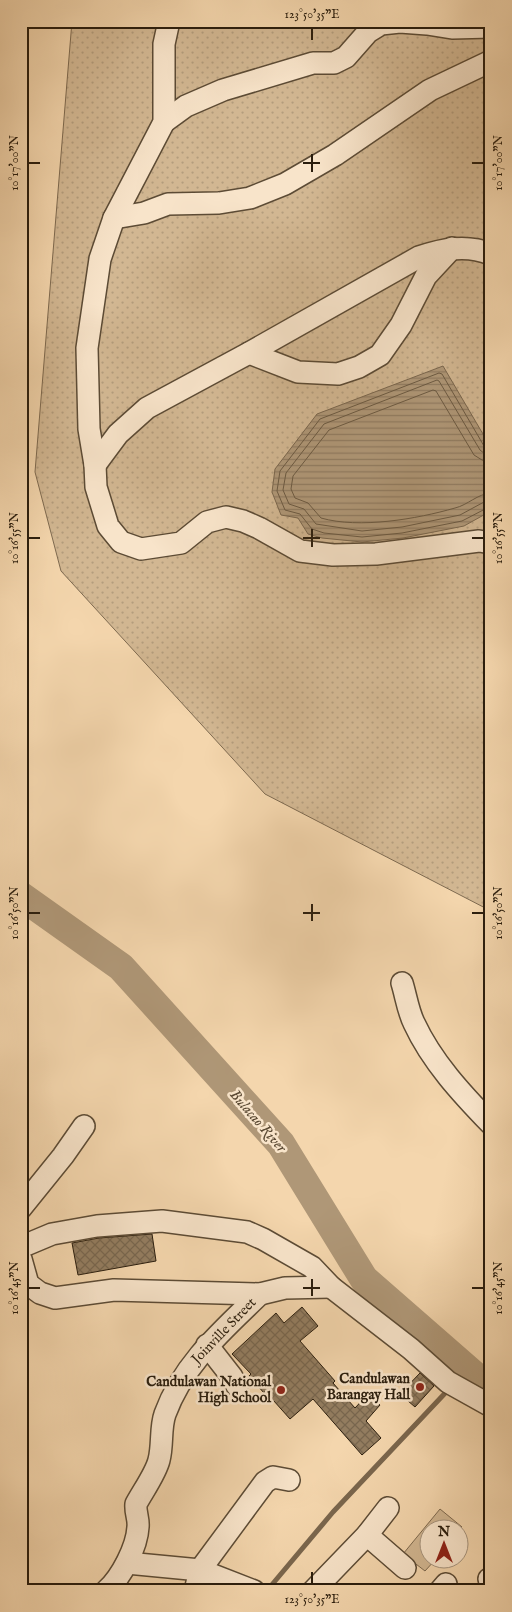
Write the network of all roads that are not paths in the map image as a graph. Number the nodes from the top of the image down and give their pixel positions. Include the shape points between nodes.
1 (169, 21) edge
2 (491, 27) edge
3 (491, 61) edge
4 (164, 122) junction
5 (114, 218) junction
6 (452, 248) junction
7 (491, 254) edge
8 (249, 353) junction
9 (95, 465) junction
10 (491, 543) edge
11 (402, 982) dead end
12 (491, 1124) edge
13 (84, 1126) dead end
14 (21, 1208) edge
15 (23, 1269) edge
16 (332, 1287) junction
17 (260, 1294) junction
18 (208, 1345) junction
19 (237, 1386) dead end
20 (491, 1406) edge
21 (289, 1480) dead end
22 (388, 1508) dead end
23 (367, 1534) junction
24 (127, 1563) junction
25 (405, 1568) dead end
26 (200, 1570) junction
27 (106, 1591) edge
28 (196, 1591) edge
29 (254, 1591) edge
30 (313, 1591) edge

1 - 4 street via 164,44
2 - 4 street via 452,28 400,22 381,24 368,32 346,57 334,63 313,63 223,90 186,106
3 - 5 street via 430,90 335,155 285,184 250,198 219,203 168,204 144,213
4 - 5 street
5 - 9 street via 100,259 87,348 89,429
6 - 7 street
6 - 8 street via 419,257
6 - 8 street via 426,276 401,325 380,356 359,367 338,374 298,372
8 - 9 street via 147,408 118,434
9 - 10 street via 96,487 108,526 120,542 141,549 181,543 207,522 226,517 243,521 300,551 325,554 376,554 478,541
11 - 12 street via 412,1022 432,1056
13 - 14 street
15 - 16 street via 52,1234 96,1226 162,1221 247,1232 312,1267
15 - 17 street, Joinville Street via 40,1293 54,1298 114,1290
16 - 17 street, Joinville Street via 285,1288
16 - 20 street via 411,1348 451,1385
17 - 18 street, Joinville Street
18 - 19 street
18 - 24 street, Joinville Street via 194,1361 164,1415 159,1461 136,1504 138,1532
21 - 26 street via 273,1477 266,1482
22 - 23 street
23 - 25 street
23 - 30 street
24 - 26 street
24 - 27 street, Joinville Street
26 - 28 street
26 - 29 street

